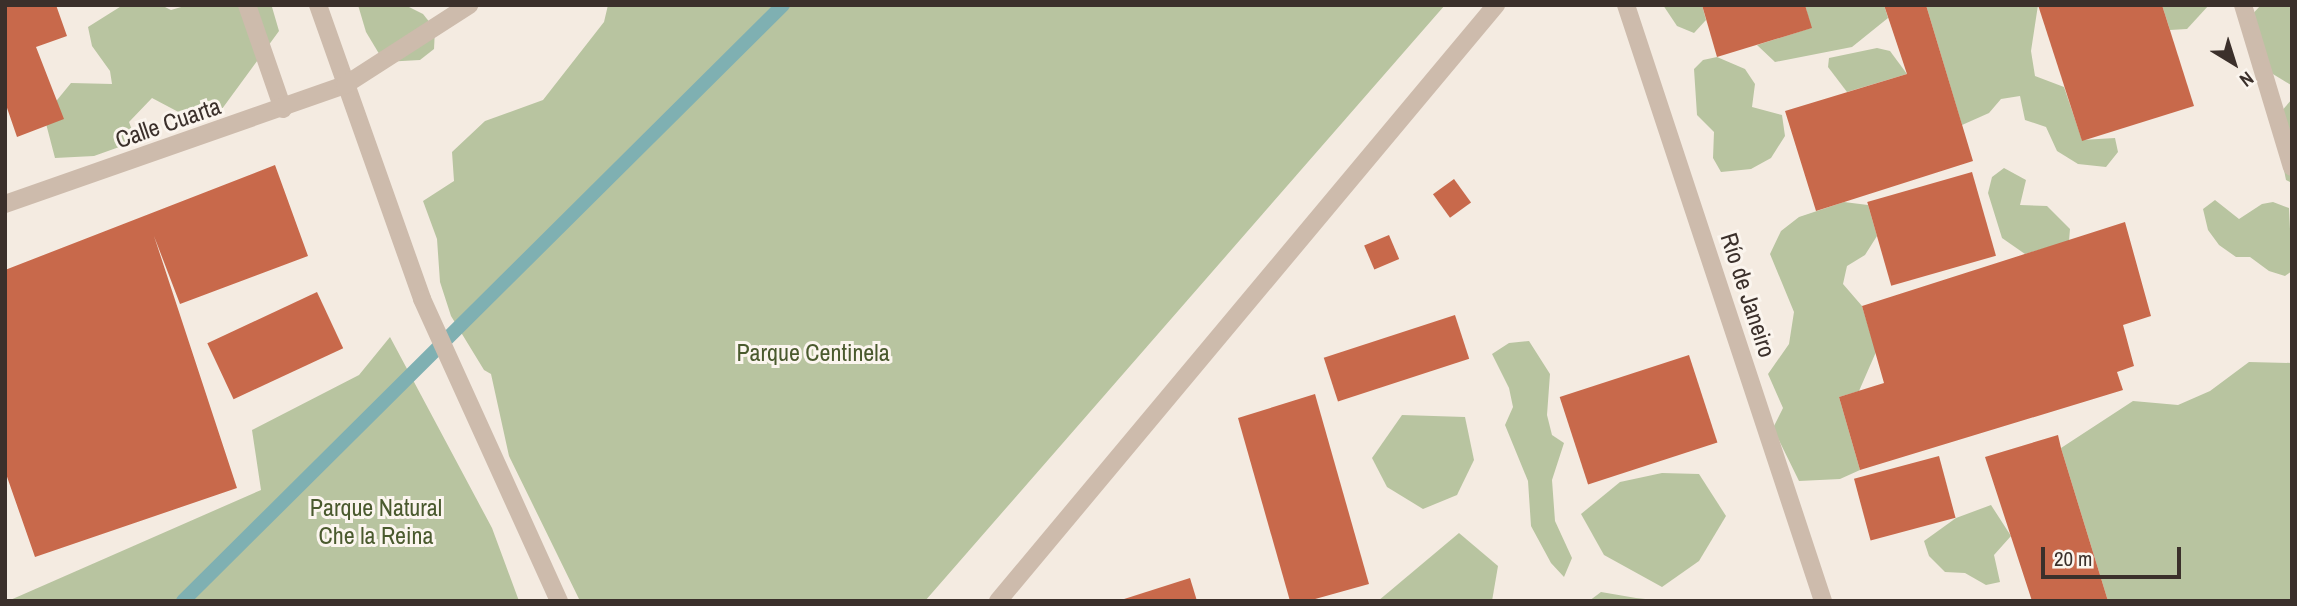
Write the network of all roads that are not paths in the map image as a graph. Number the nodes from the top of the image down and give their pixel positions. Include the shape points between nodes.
1 (247, 5) edge
2 (317, 5) edge
3 (469, 5) edge
4 (1496, 5) edge
5 (1626, 5) edge
6 (2243, 5) edge
7 (345, 85) junction
8 (283, 109) junction
9 (2292, 167) edge
10 (5, 204) edge
11 (559, 601) edge
12 (998, 601) edge
13 (1823, 601) edge

1 - 8 street
2 - 7 street
3 - 7 street, Calle Cuarta
4 - 12 street
5 - 13 street, Río de Janeiro
6 - 9 street
7 - 8 street, Calle Cuarta
7 - 11 street via 452,372
8 - 10 street, Calle Cuarta

